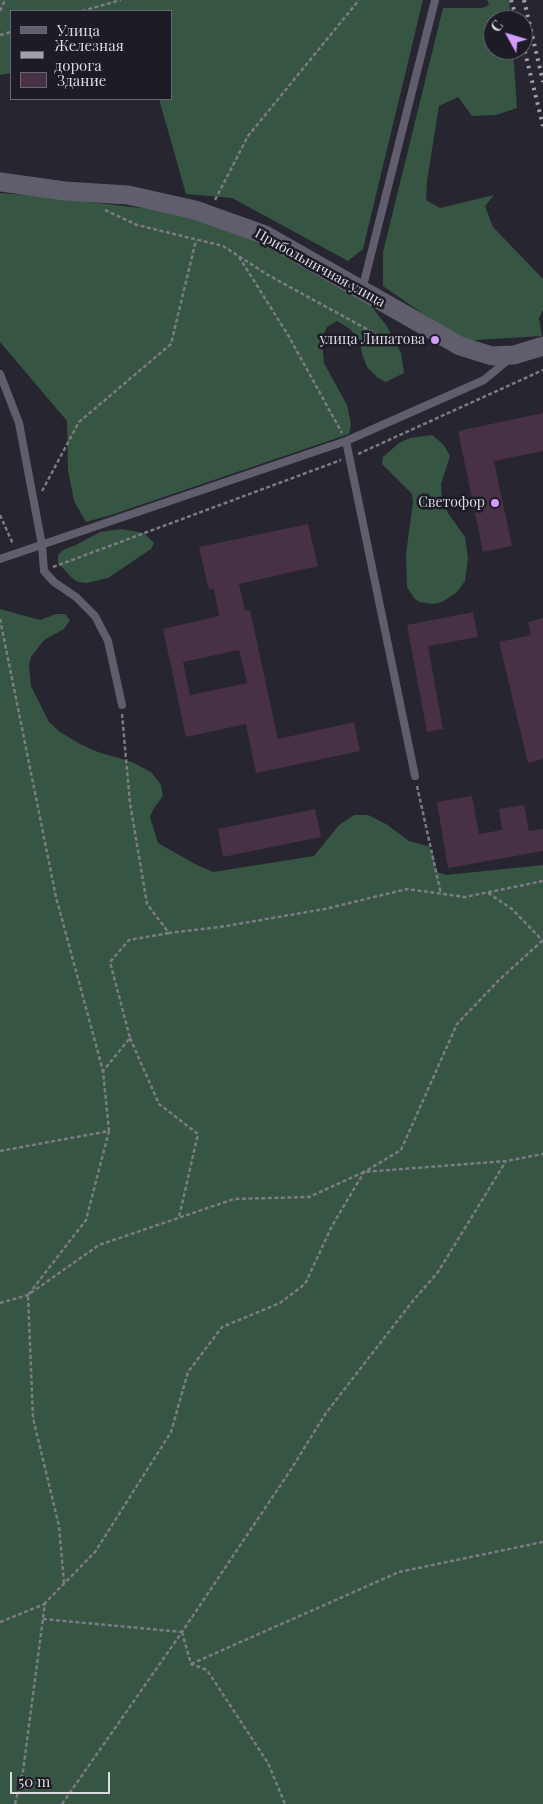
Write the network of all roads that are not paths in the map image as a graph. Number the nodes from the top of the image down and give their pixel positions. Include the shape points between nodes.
1 (435, 0) edge
2 (0, 182) edge
3 (362, 290) junction
4 (543, 346) edge
5 (514, 355) junction
6 (0, 374) edge
7 (346, 441) junction
8 (42, 545) junction
9 (0, 559) edge
10 (122, 705) road end
11 (415, 776) road end

1 - 3 lane
2 - 3 street, Прибольничная улица via 65,191 128,194 207,214 265,235
3 - 5 street, Прибольничная улица via 460,346 492,356
4 - 5 street, Прибольничная улица
5 - 7 lane via 484,380
6 - 8 lane via 19,424
7 - 8 lane
7 - 11 lane
8 - 9 lane
8 - 10 lane via 44,571 95,616 108,641

